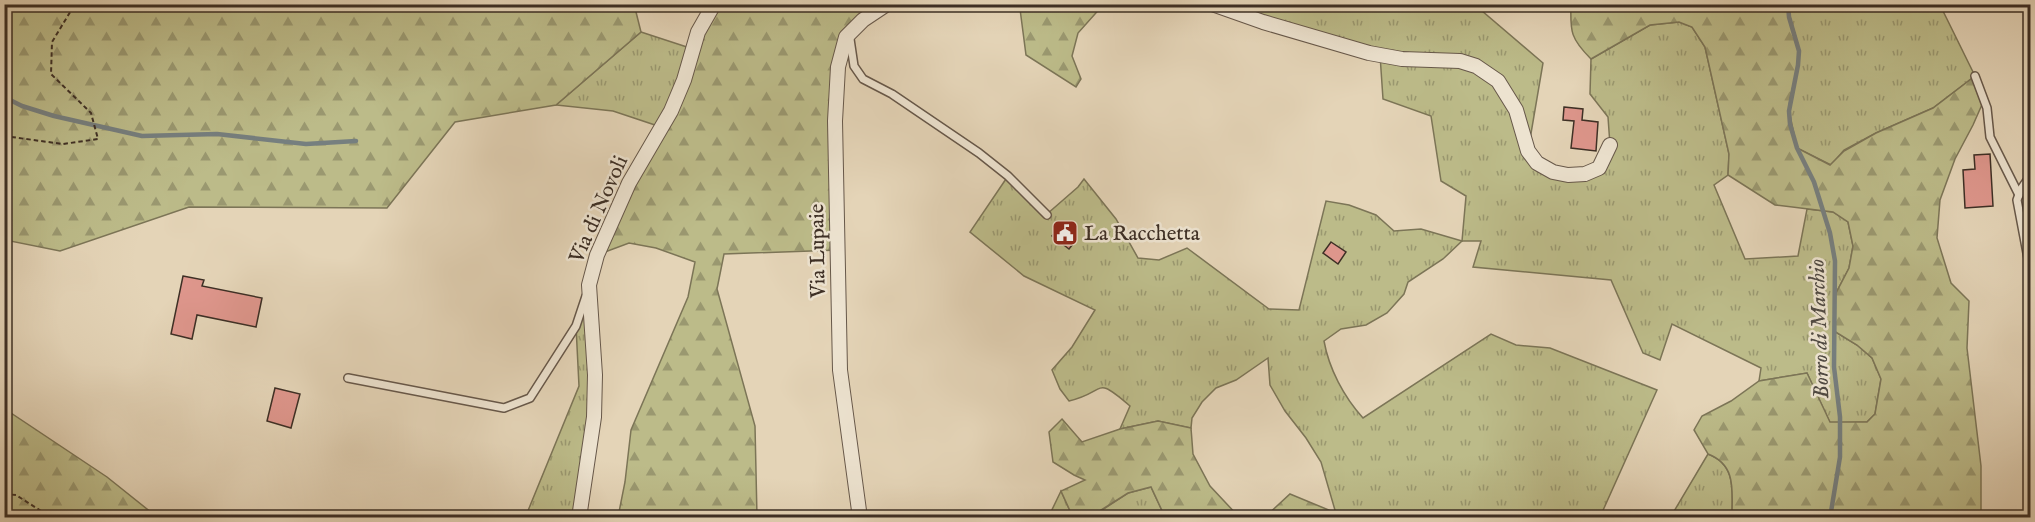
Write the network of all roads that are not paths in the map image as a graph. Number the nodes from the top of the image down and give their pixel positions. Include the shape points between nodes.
1 (714, 4) edge
2 (887, 4) edge
3 (1212, 4) edge
4 (850, 33) junction
5 (1975, 76) dead end
6 (1610, 145) dead end
7 (2031, 176) edge
8 (2019, 195) junction
9 (1047, 214) dead end
10 (2031, 269) edge
11 (589, 285) junction
12 (348, 378) dead end
13 (579, 518) edge
14 (860, 518) edge

1 - 11 street, Via di Novoli via 698,32 670,111 629,183 597,255
2 - 4 street, Via Lupaie
3 - 6 street via 1369,53 1402,59 1460,61 1476,66 1498,81 1516,110 1528,151 1538,164 1553,172 1586,174 1599,168
4 - 9 lane via 854,66 863,79 979,153
4 - 14 street, Via Lupaie via 838,67 835,133 840,370
5 - 8 lane via 1987,108 1990,137
7 - 8 lane
8 - 10 lane
11 - 12 lane via 576,326 530,398 504,408
11 - 13 street, Via di Novoli via 594,417

